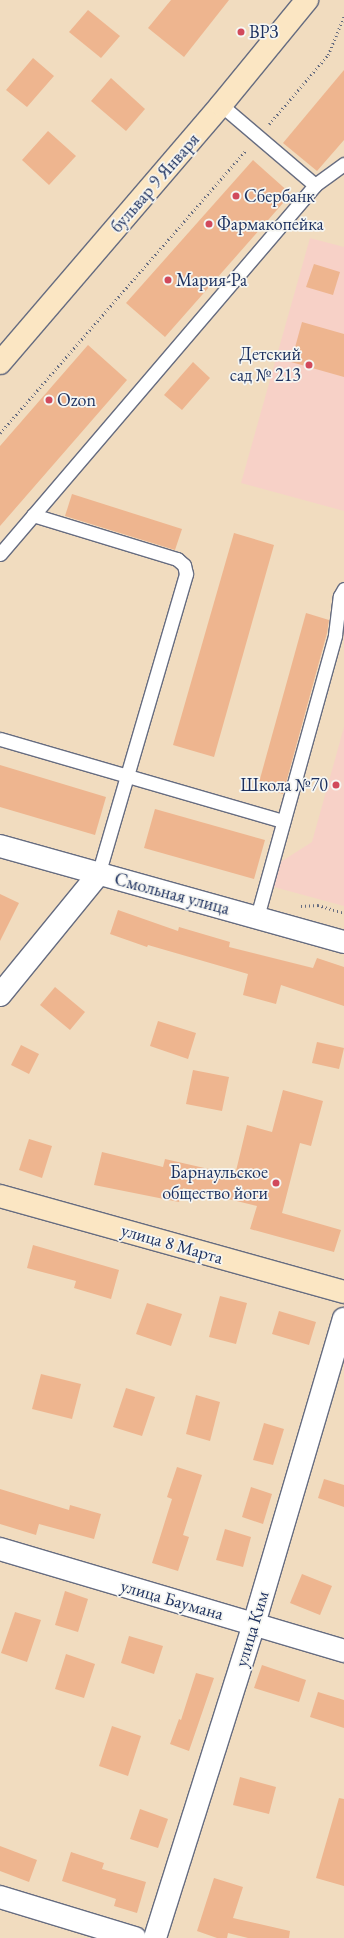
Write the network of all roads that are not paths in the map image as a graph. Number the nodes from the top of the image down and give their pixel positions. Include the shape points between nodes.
1 (308, 0) edge
2 (221, 105) junction
3 (344, 164) edge
4 (315, 185) junction
5 (0, 363) edge
6 (33, 514) junction
7 (0, 554) edge
8 (344, 589) edge
9 (0, 738) edge
10 (124, 776) junction
11 (282, 821) junction
12 (0, 846) edge
13 (98, 875) junction
14 (257, 916) junction
15 (344, 942) edge
16 (0, 995) edge
17 (0, 1196) edge
18 (344, 1292) edge
19 (344, 1319) edge
20 (0, 1549) edge
21 (254, 1624) junction
22 (344, 1651) edge
23 (0, 1897) edge
24 (135, 1938) edge
25 (155, 1938) edge

1 - 2 main road, бульвар 9 Января
2 - 4 lane
2 - 5 main road, бульвар 9 Января
3 - 4 lane
4 - 6 lane
6 - 7 lane
6 - 10 lane via 177,559 184,565 186,574
8 - 11 lane via 340,596 335,635
9 - 10 lane
10 - 11 lane
10 - 13 lane
11 - 14 lane
12 - 13 street, Смольная улица
13 - 14 street, Смольная улица
13 - 16 street
14 - 15 street, Смольная улица
17 - 18 main road, улица 8 Марта
19 - 21 street, улица Ким
20 - 21 street, улица Баумана
21 - 22 street, улица Баумана
21 - 25 street, улица Ким
23 - 24 street

